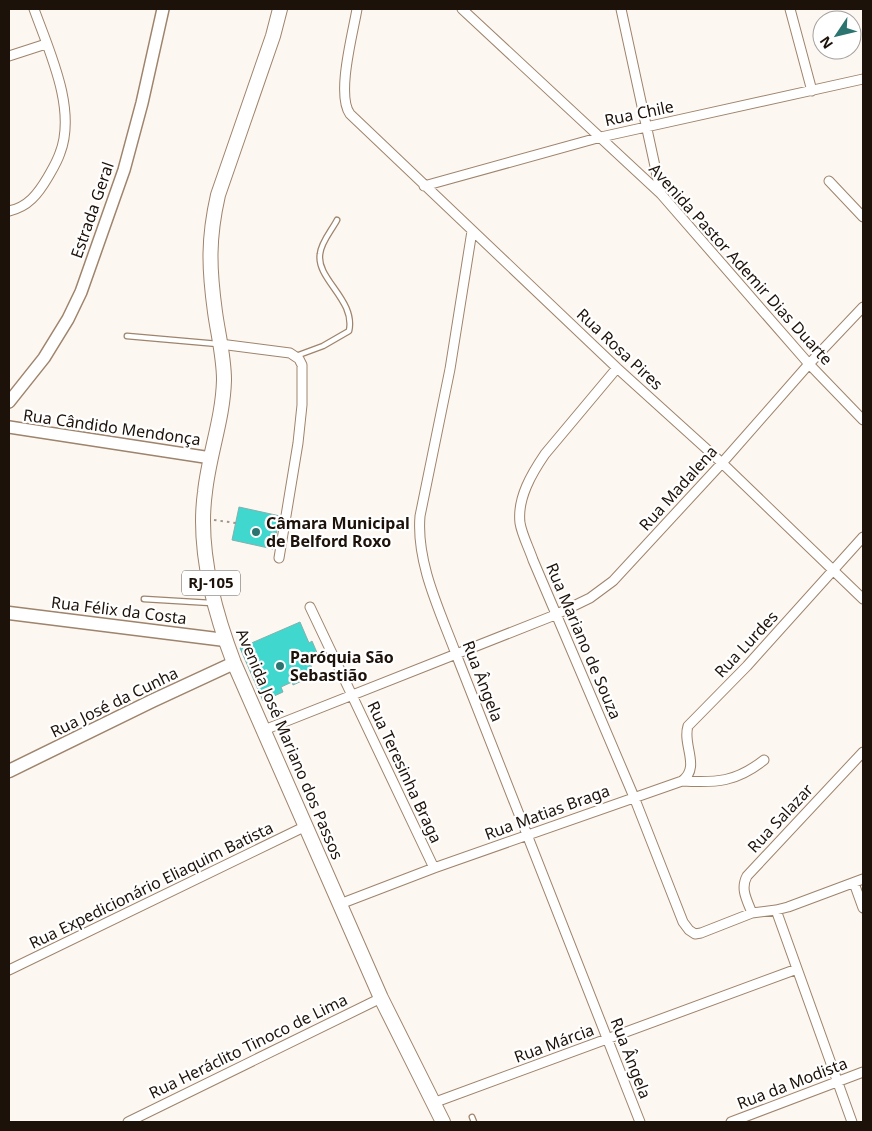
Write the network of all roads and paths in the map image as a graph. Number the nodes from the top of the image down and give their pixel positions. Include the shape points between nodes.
1 (34, 9) edge
2 (163, 9) edge
3 (280, 9) edge
4 (357, 9) edge
5 (462, 9) edge
6 (621, 9) edge
7 (790, 9) edge
8 (46, 44) junction
9 (9, 56) edge
10 (863, 80) edge
11 (812, 91) junction
12 (647, 126) junction
13 (601, 136) junction
14 (828, 181) dead end
15 (424, 186) junction
16 (661, 194) junction
17 (13, 210) edge
18 (863, 218) edge
19 (337, 220) dead end
20 (472, 231) junction
21 (863, 307) edge
22 (127, 336) dead end
23 (220, 344) junction
24 (295, 356) junction
25 (809, 364) junction
26 (617, 368) junction
27 (9, 402) edge
28 (863, 420) edge
29 (9, 427) edge
30 (211, 458) junction
31 (722, 463) junction
32 (212, 520) dead end
33 (236, 523) dead end
34 (863, 537) edge
35 (279, 558) dead end
36 (833, 570) junction
37 (144, 599) dead end
38 (863, 599) edge
39 (215, 604) junction
40 (310, 607) dead end
41 (9, 613) edge
42 (555, 615) junction
43 (225, 640) junction
44 (456, 654) junction
45 (234, 663) junction
46 (352, 695) junction
47 (264, 730) junction
48 (863, 752) edge
49 (764, 760) dead end
50 (9, 771) edge
51 (682, 781) junction
52 (634, 797) junction
53 (306, 826) junction
54 (527, 835) junction
55 (434, 868) junction
56 (863, 879) edge
57 (854, 883) junction
58 (340, 904) junction
59 (863, 908) edge
60 (776, 910) junction
61 (752, 913) junction
62 (797, 969) junction
63 (9, 970) edge
64 (381, 998) junction
65 (608, 1039) junction
66 (863, 1072) edge
67 (837, 1082) junction
68 (433, 1103) junction
69 (472, 1117) dead end
70 (128, 1122) edge
71 (443, 1122) edge
72 (474, 1122) edge
73 (640, 1122) edge
74 (731, 1122) edge
75 (852, 1122) edge

1 - 8 street
2 - 27 street, Estrada Geral via 124,170 81,292 44,358
3 - 23 main road, Avenida José Mariano dos Passos / RJ-105 via 212,222 210,266
4 - 15 street, Rua Rosa Pires via 344,86 346,107
5 - 13 street, Avenida Pastor Ademir Dias Duarte
6 - 12 street
7 - 11 street
8 - 9 street
8 - 17 street via 60,80 64,138 60,154 40,191
10 - 11 street, Rua Chile
11 - 12 street, Rua Chile
12 - 13 street, Rua Chile
12 - 16 street
13 - 15 street, Rua Chile
13 - 16 street, Avenida Pastor Ademir Dias Duarte
14 - 18 street
15 - 20 street, Rua Rosa Pires
16 - 25 street, Avenida Pastor Ademir Dias Duarte
19 - 24 lane via 319,255 322,269 346,306 351,321 349,331
20 - 26 street, Rua Rosa Pires
20 - 44 street, Rua Ângela via 420,525 431,588
21 - 25 street, Rua Madalena
22 - 23 lane
23 - 24 street
23 - 30 main road, Avenida José Mariano dos Passos / RJ-105 via 223,394
24 - 35 street via 302,365 302,405
25 - 28 street, Avenida Pastor Ademir Dias Duarte
25 - 31 street, Rua Madalena
26 - 31 street, Rua Rosa Pires
26 - 42 street, Rua Mariano de Souza via 545,454 526,489 521,507 520,522
29 - 30 street, Rua Cândido Mendonça
30 - 39 main road, Avenida José Mariano dos Passos / RJ-105 via 204,493 203,527
31 - 36 street, Rua Rosa Pires
31 - 42 street, Rua Madalena via 613,581 590,598
32 - 33 path
34 - 36 street, Rua Lurdes
36 - 38 street, Rua Rosa Pires
36 - 51 street, Rua Lurdes via 688,726 690,772
37 - 39 lane
39 - 43 main road, Avenida José Mariano dos Passos / RJ-105
40 - 46 street, Rua Teresinha Braga
41 - 43 main road, Rua Félix da Costa
42 - 44 street, Rua Madalena
42 - 52 street, Rua Mariano de Souza
43 - 45 main road, Avenida José Mariano dos Passos / RJ-105
44 - 46 street, Rua Madalena
44 - 54 street, Rua Ângela
45 - 47 main road, Avenida José Mariano dos Passos / RJ-105
45 - 50 main road, Rua José da Cunha
46 - 47 street, Rua Madalena
46 - 55 street, Rua Teresinha Braga
47 - 53 main road, Avenida José Mariano dos Passos / RJ-105
48 - 61 street, Rua Salazar via 747,876 743,891
49 - 51 street, Rua Matias Braga via 734,778
51 - 52 street, Rua Matias Braga
52 - 54 street, Rua Matias Braga
52 - 61 street, Rua Mariano de Souza via 689,930 701,933
53 - 58 main road, Avenida José Mariano dos Passos / RJ-105
53 - 63 street, Rua Expedicionário Eliaquim Batista
54 - 55 street, Rua Matias Braga
54 - 65 street, Rua Ângela
55 - 58 street, Rua Matias Braga
56 - 57 street
57 - 59 street
57 - 60 street
58 - 64 main road, Avenida José Mariano dos Passos / RJ-105
60 - 61 street
60 - 62 street
62 - 65 street, Rua Márcia
62 - 67 street
64 - 68 main road, Avenida José Mariano dos Passos / RJ-105
64 - 70 street, Rua Heráclito Tinoco de Lima
65 - 68 street, Rua Márcia
65 - 73 street, Rua Ângela
66 - 67 street, Rua da Modista
67 - 74 street, Rua da Modista
67 - 75 street
68 - 71 main road, Avenida José Mariano dos Passos / RJ-105
69 - 72 lane

